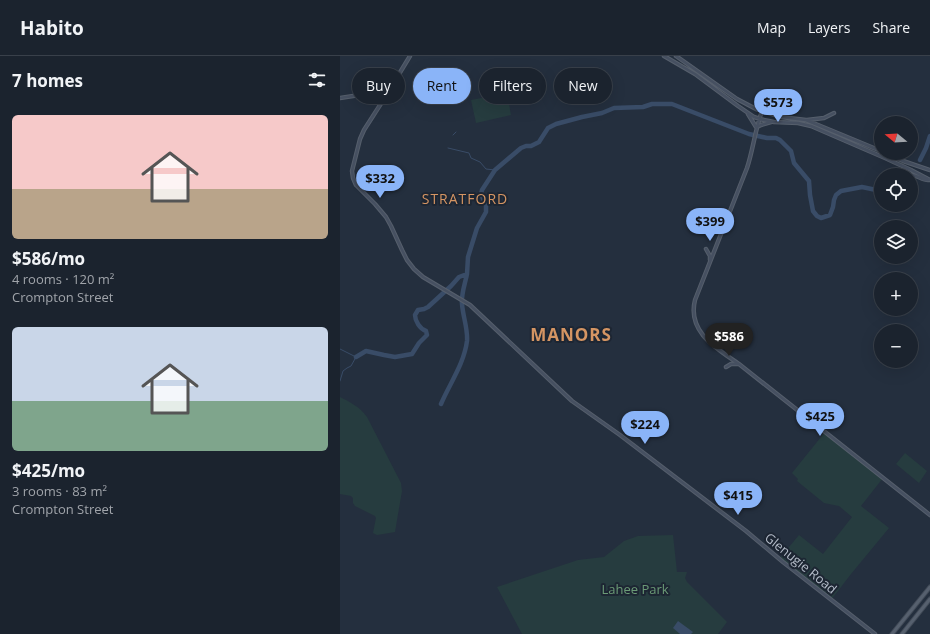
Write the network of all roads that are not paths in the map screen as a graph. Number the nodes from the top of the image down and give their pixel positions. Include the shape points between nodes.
1 (410, 56) edge
2 (664, 56) edge
3 (676, 56) edge
4 (403, 68) edge
5 (352, 96) edge
6 (340, 98) edge
7 (381, 104) edge
8 (762, 111) junction
9 (748, 113) junction
10 (834, 113) dead end
11 (759, 118) junction
12 (806, 120) junction
13 (774, 122) junction
14 (756, 128) junction
15 (874, 148) edge
16 (901, 160) edge
17 (930, 170) edge
18 (918, 177) edge
19 (929, 180) edge
20 (706, 249) dead end
21 (710, 261) junction
22 (739, 364) junction
23 (726, 368) dead end
24 (930, 515) edge
25 (930, 587) edge
26 (930, 599) edge
27 (875, 634) edge
28 (892, 634) edge
29 (902, 634) edge

1 - 4 street
2 - 9 street via 695,74
3 - 8 street via 737,99
5 - 6 street
7 - 27 street, Glenugie Road via 360,139 353,166 353,178 358,189 386,217 414,269 465,301 572,401 746,531
8 - 11 street
8 - 12 street via 781,117
9 - 11 street
9 - 14 street
10 - 12 street via 824,118
11 - 13 street
11 - 14 street
12 - 15 street
13 - 14 street
13 - 19 street via 811,126
14 - 21 street via 751,157
16 - 17 street
18 - 19 street
20 - 21 street
21 - 22 street via 694,306 696,325 710,342
22 - 23 street via 731,364
22 - 24 street
25 - 28 main road
26 - 29 main road

